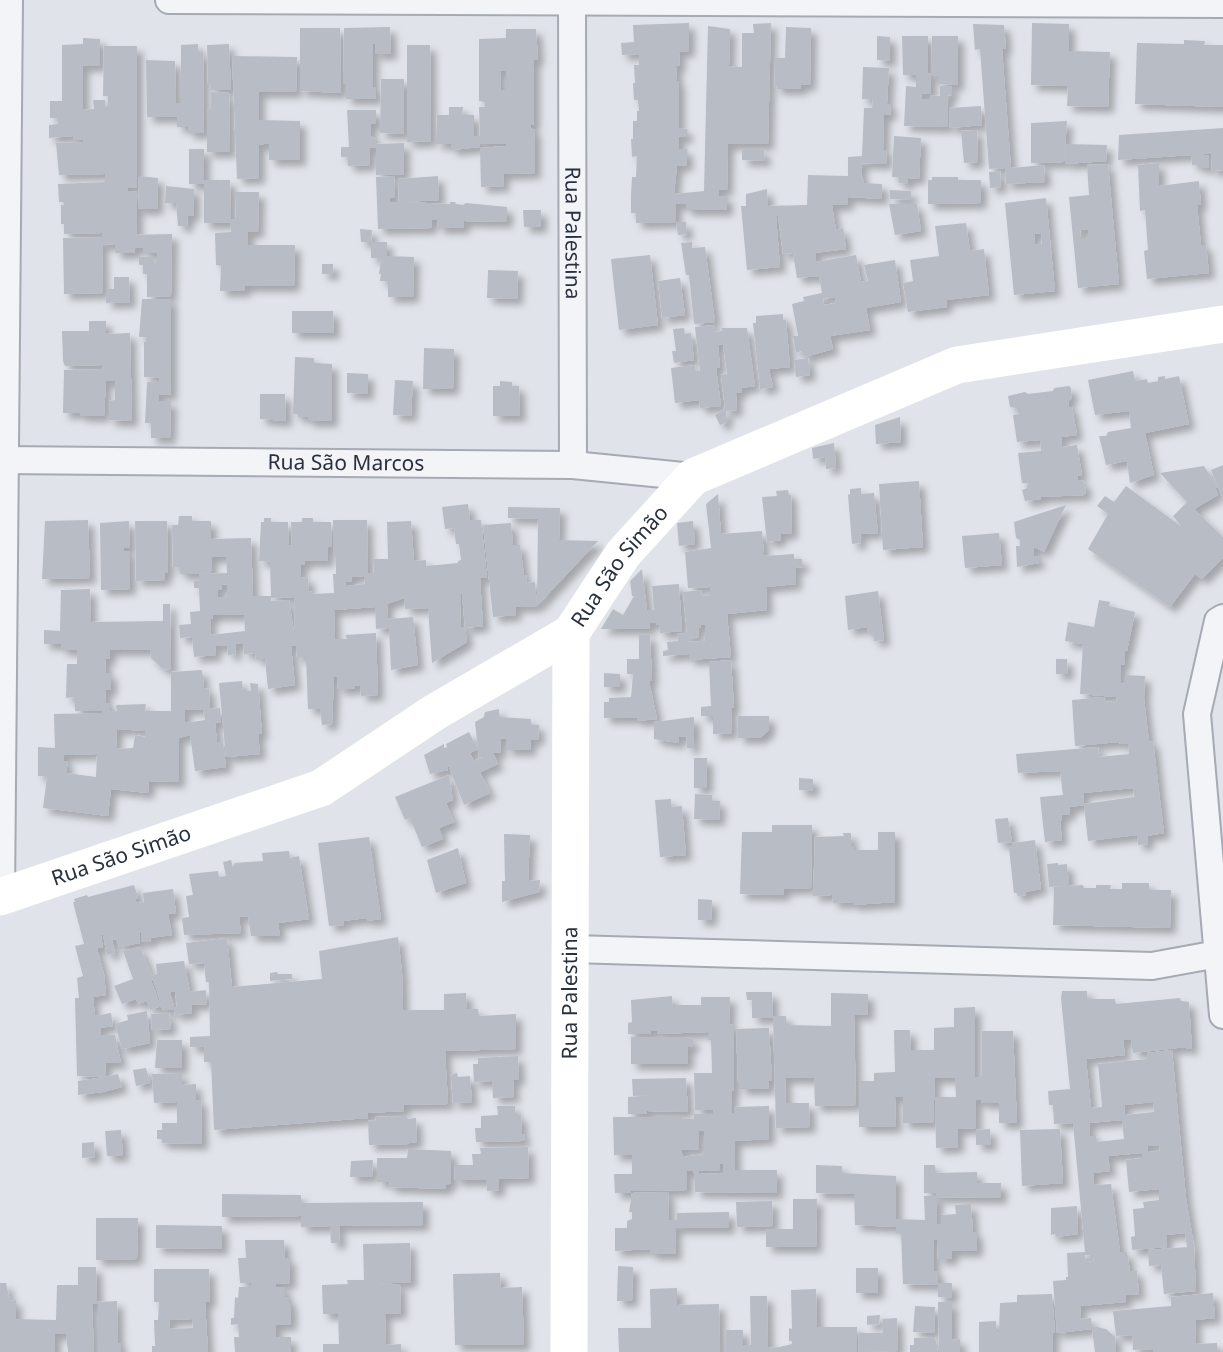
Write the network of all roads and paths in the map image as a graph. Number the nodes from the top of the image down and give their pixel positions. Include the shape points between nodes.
1 (9, 0) edge
2 (169, 0) edge
3 (572, 1) edge
4 (1104, 2) edge
5 (1223, 4) edge
6 (1223, 324) edge
7 (2, 460) edge
8 (573, 465) junction
9 (693, 477) junction
10 (1223, 618) edge
11 (571, 633) junction
12 (0, 896) edge
13 (572, 949) junction
14 (1220, 954) edge
15 (1223, 1015) edge
16 (569, 1352) edge

1 - 7 street
2 - 3 street
3 - 4 street
3 - 8 street, Rua Palestina
4 - 5 street
6 - 9 street, Rua São Simão via 957,365
7 - 8 street, Rua São Marcos
7 - 12 street
8 - 9 street, Rua São Marcos
9 - 11 street, Rua São Simão via 623,554
10 - 14 street via 1218,621 1197,714
11 - 12 street, Rua São Simão via 435,712 321,788
11 - 13 street, Rua Palestina
13 - 14 street via 1152,966
13 - 16 street, Rua Palestina
14 - 15 street

